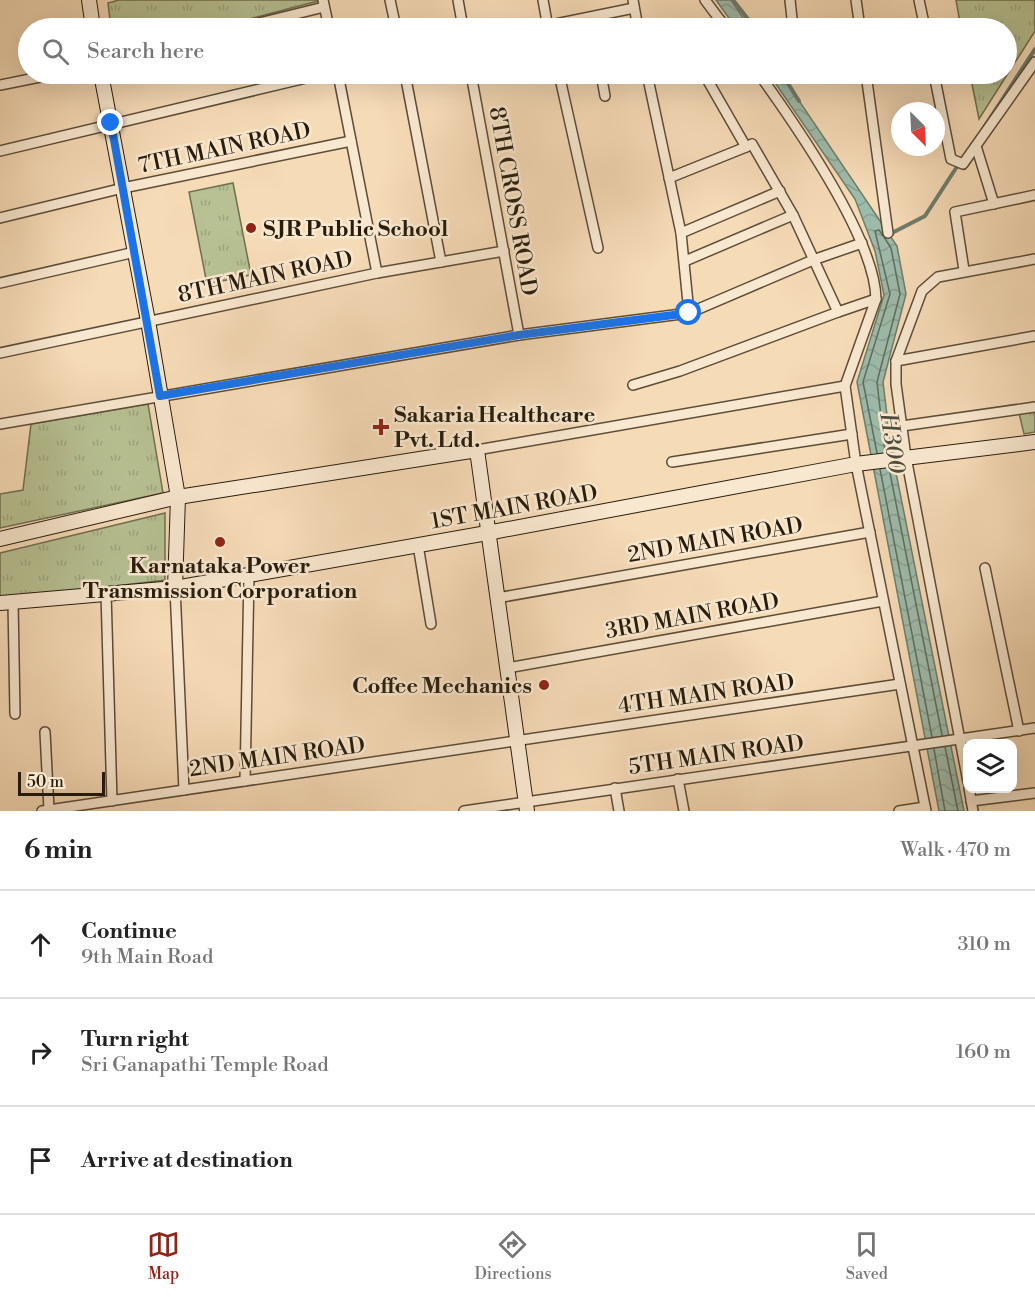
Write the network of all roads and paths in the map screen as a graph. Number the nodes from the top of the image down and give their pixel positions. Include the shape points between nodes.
1 (90, 0) edge
2 (390, 0) edge
3 (458, 0) edge
4 (543, 0) edge
5 (705, 0) edge
6 (790, 0) edge
7 (856, 0) edge
8 (919, 0) edge
9 (323, 3) edge
10 (633, 4) edge
11 (92, 18) edge
12 (273, 18) edge
13 (326, 18) edge
14 (394, 18) edge
15 (461, 18) edge
16 (546, 18) edge
17 (589, 18) edge
18 (718, 18) edge
19 (793, 18) edge
20 (859, 18) edge
21 (923, 18) edge
22 (1035, 62) edge
23 (18, 81) edge
24 (103, 84) edge
25 (280, 84) edge
26 (340, 84) edge
27 (407, 84) edge
28 (473, 84) edge
29 (561, 84) edge
30 (603, 84) edge
31 (652, 84) edge
32 (710, 84) edge
33 (766, 84) edge
34 (867, 84) edge
35 (936, 84) edge
36 (0, 85) edge
37 (605, 96) dead end
38 (111, 123) junction
39 (351, 141) junction
40 (976, 146) junction
41 (747, 147) junction
42 (0, 151) edge
43 (669, 178) junction
44 (123, 188) junction
45 (780, 190) junction
46 (1035, 195) edge
47 (993, 204) junction
48 (793, 214) junction
49 (0, 219) edge
50 (681, 233) junction
51 (888, 233) dead end
52 (862, 243) junction
53 (598, 248) dead end
54 (504, 251) junction
55 (135, 252) junction
56 (1035, 259) edge
57 (813, 260) junction
58 (685, 261) junction
59 (441, 262) junction
60 (964, 270) junction
61 (376, 273) junction
62 (0, 283) edge
63 (876, 298) junction
64 (838, 312) junction
65 (689, 313) junction
66 (148, 321) junction
67 (519, 335) junction
68 (1035, 336) edge
69 (0, 353) edge
70 (896, 361) junction
71 (633, 384) dead end
72 (845, 386) junction
73 (160, 396) junction
74 (1035, 407) edge
75 (0, 424) edge
76 (902, 426) junction
77 (852, 434) junction
78 (1035, 442) edge
79 (477, 450) junction
80 (906, 457) junction
81 (672, 462) dead end
82 (856, 464) junction
83 (178, 497) junction
84 (870, 531) junction
85 (487, 533) junction
86 (0, 539) edge
87 (418, 545) junction
88 (985, 568) dead end
89 (249, 575) junction
90 (175, 588) junction
91 (106, 593) junction
92 (496, 598) junction
93 (884, 601) junction
94 (7, 602) edge
95 (431, 624) dead end
96 (507, 668) junction
97 (900, 684) junction
98 (15, 714) dead end
99 (1035, 728) edge
100 (1019, 731) junction
101 (45, 732) dead end
102 (959, 739) junction
103 (517, 740) junction
104 (913, 746) junction
105 (963, 758) edge
106 (678, 779) junction
107 (245, 781) junction
108 (615, 788) junction
109 (184, 790) junction
110 (1035, 793) edge
111 (112, 801) junction
112 (526, 806) edge
113 (972, 806) edge
114 (925, 809) edge
115 (46, 810) edge
116 (464, 811) edge
117 (619, 811) edge
118 (684, 811) edge
119 (899, 811) edge

1 - 11 street
2 - 14 street
3 - 15 street
4 - 16 street
5 - 18 street
6 - 19 street
7 - 20 street
8 - 21 street
9 - 12 street
9 - 13 street
10 - 17 street
22 - 40 street
23 - 36 street
24 - 38 street
25 - 38 street
26 - 39 street
27 - 59 street
28 - 54 street, 8TH CROSS ROAD
29 - 53 street
30 - 37 street
31 - 43 street
32 - 41 street
33 - 52 street
34 - 51 street
35 - 40 street via 951,159 963,164
38 - 42 street
38 - 44 street
39 - 44 street, 7TH MAIN ROAD
39 - 61 street
40 - 47 street
41 - 43 street
41 - 45 street via 752,144
43 - 50 street
44 - 49 street, 7TH MAIN ROAD
44 - 55 street
45 - 48 street
45 - 50 street
46 - 47 street
47 - 60 street via 955,212
48 - 57 street
48 - 58 street
50 - 58 street
52 - 57 street
52 - 63 street via 876,279
54 - 59 street, 8TH MAIN ROAD
54 - 67 street, 8TH CROSS ROAD
55 - 62 street
55 - 66 street
56 - 60 street
57 - 64 street
57 - 65 street
58 - 65 street
59 - 61 street, 8TH MAIN ROAD
60 - 70 street via 938,277 922,291
61 - 66 street, 8TH MAIN ROAD
63 - 64 street
63 - 72 street
64 - 71 street via 680,371
65 - 67 street
66 - 69 street, 8TH MAIN ROAD
66 - 73 street
67 - 73 street
68 - 70 street
70 - 76 street
72 - 77 street
72 - 79 street
73 - 75 street
73 - 83 street
74 - 76 street
76 - 80 street
77 - 81 street
77 - 82 street
78 - 80 street, 1ST MAIN ROAD
79 - 83 street
79 - 85 street
80 - 82 street, 1ST MAIN ROAD
80 - 102 street
82 - 84 street
82 - 85 street, 1ST MAIN ROAD
83 - 86 street
83 - 90 street
84 - 92 street, 2ND MAIN ROAD
84 - 93 street
85 - 87 street, 1ST MAIN ROAD
85 - 92 street
87 - 89 street, 1ST MAIN ROAD
87 - 95 street
88 - 100 street
89 - 90 street, 1ST MAIN ROAD
89 - 107 street
90 - 91 street, 1ST MAIN ROAD
90 - 109 street
91 - 94 street, 1ST MAIN ROAD
91 - 111 street
92 - 96 street
93 - 96 street, 3RD MAIN ROAD
93 - 97 street
94 - 98 street
96 - 103 street
97 - 103 street, 4TH MAIN ROAD
97 - 104 street
99 - 100 street, 5TH MAIN ROAD
100 - 102 street, 5TH MAIN ROAD
101 - 115 street
102 - 104 street, 5TH MAIN ROAD
102 - 105 street
103 - 107 street, 2ND MAIN ROAD
103 - 112 street
104 - 106 street, 5TH MAIN ROAD
104 - 114 street
106 - 108 street, 5TH MAIN ROAD
106 - 118 street
107 - 109 street, 2ND MAIN ROAD
108 - 112 street, 5TH MAIN ROAD
108 - 117 street
109 - 111 street, 2ND MAIN ROAD
110 - 113 street
111 - 115 street, 2ND MAIN ROAD
112 - 116 street
114 - 119 street

